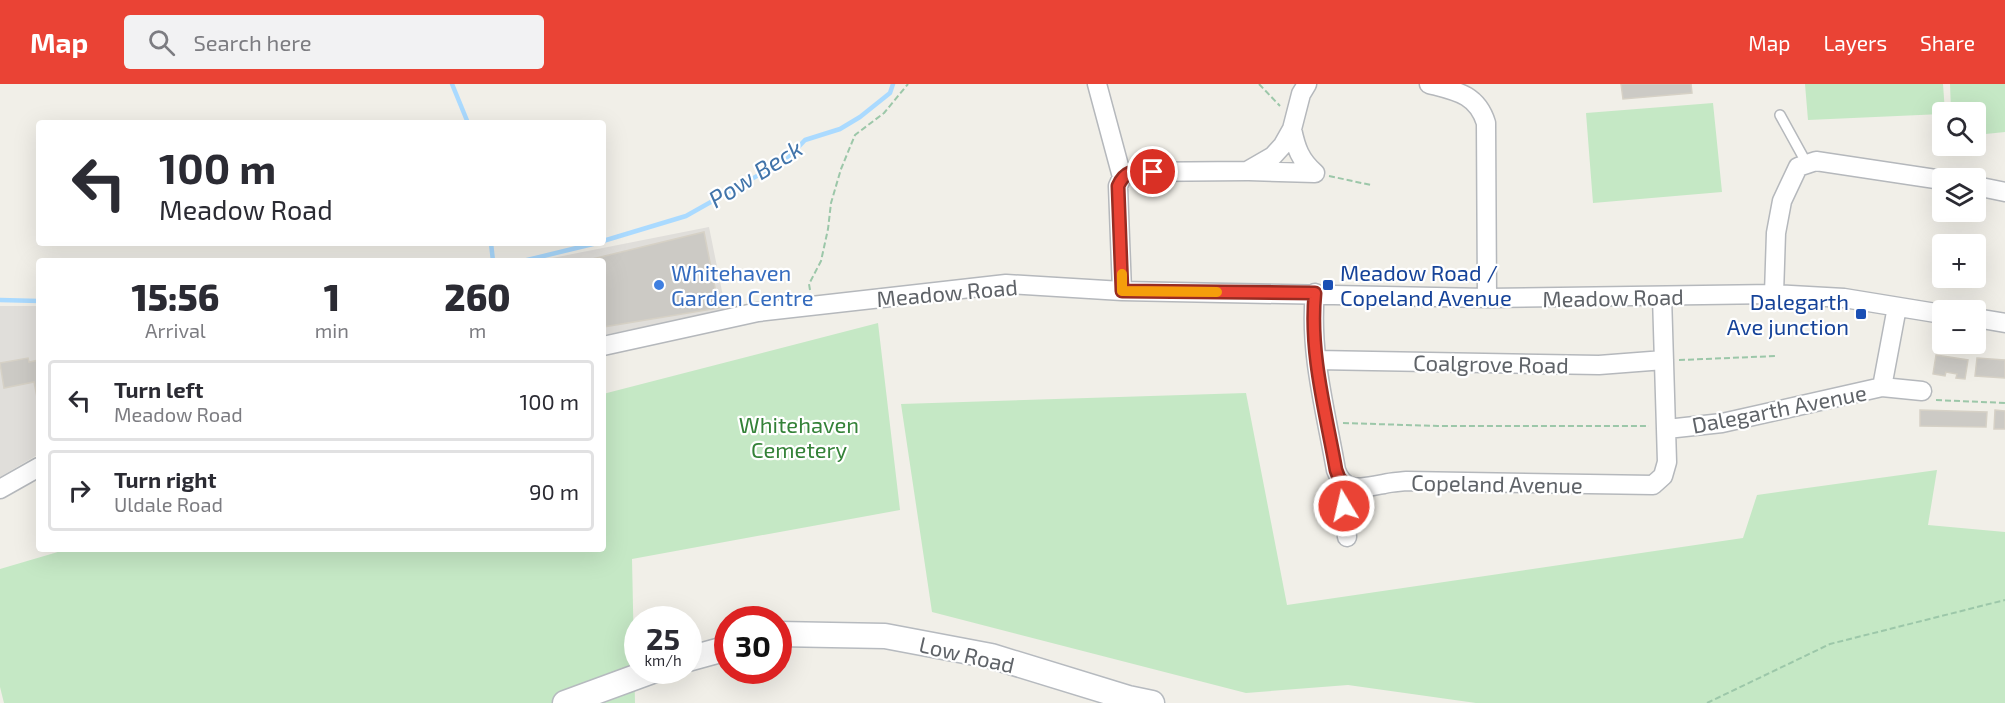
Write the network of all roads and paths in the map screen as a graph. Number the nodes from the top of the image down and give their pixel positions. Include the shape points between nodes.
1 (908, 84) edge
2 (1097, 84) edge
3 (1259, 84) edge
4 (1308, 84) edge
5 (1429, 84) edge
6 (1780, 115) dead end
7 (1293, 124) junction
8 (1807, 164) junction
9 (1247, 171) junction
10 (1315, 173) junction
11 (1122, 177) junction
12 (1932, 178) edge
13 (1371, 185) dead end
14 (1986, 188) edge
15 (2005, 192) edge
16 (1122, 291) junction
17 (1315, 293) junction
18 (1774, 294) junction
19 (1662, 296) junction
20 (1487, 298) junction
21 (811, 306) junction
22 (1897, 307) junction
23 (1932, 312) edge
24 (1986, 320) edge
25 (2005, 323) edge
26 (606, 345) edge
27 (1776, 356) dead end
28 (1317, 360) junction
29 (1663, 361) junction
30 (1882, 387) junction
31 (1903, 389) junction
32 (1922, 392) dead end
33 (2005, 403) edge
34 (1328, 423) junction
35 (1667, 427) junction
36 (36, 469) edge
37 (1347, 486) junction
38 (0, 489) edge
39 (1347, 537) dead end
40 (2005, 600) edge
41 (792, 634) edge
42 (624, 681) edge
43 (565, 703) edge
44 (1152, 703) edge
45 (1707, 703) edge

1 - 21 path via 884,113 855,135 831,203 821,261 809,284
2 - 11 street
3 - 7 path
4 - 7 street via 1301,94
5 - 20 street via 1460,92 1473,101 1486,123
6 - 8 lane
7 - 9 street via 1273,156
7 - 10 street via 1296,149
8 - 12 street via 1816,161
8 - 18 street via 1798,167 1782,201 1776,233
9 - 10 street
9 - 11 street via 1130,172
10 - 13 path
11 - 16 street via 1118,186
14 - 15 street
16 - 17 street, Meadow Road
16 - 21 street, Meadow Road via 1006,284
17 - 20 street, Meadow Road
17 - 28 street via 1313,328
18 - 19 street, Meadow Road
18 - 22 street, Meadow Road via 1844,298
19 - 20 street, Meadow Road
19 - 29 street, Copeland Avenue
21 - 26 street, Meadow Road via 758,312
22 - 23 street, Meadow Road
22 - 30 street, Dalegarth Avenue
24 - 25 street
27 - 29 path
28 - 29 street, Coalgrove Road via 1599,365
28 - 34 street
29 - 35 street, Copeland Avenue
30 - 31 street
30 - 35 street, Dalegarth Avenue via 1722,423
31 - 32 street
31 - 33 path via 1914,399
34 - 35 path
34 - 37 street via 1336,470
35 - 37 street, Copeland Avenue via 1667,462 1663,477 1653,485 1407,481 1362,488
36 - 38 street
37 - 39 street
40 - 45 path via 1830,644
41 - 44 main road, Low Road via 885,636 991,656
42 - 43 main road

